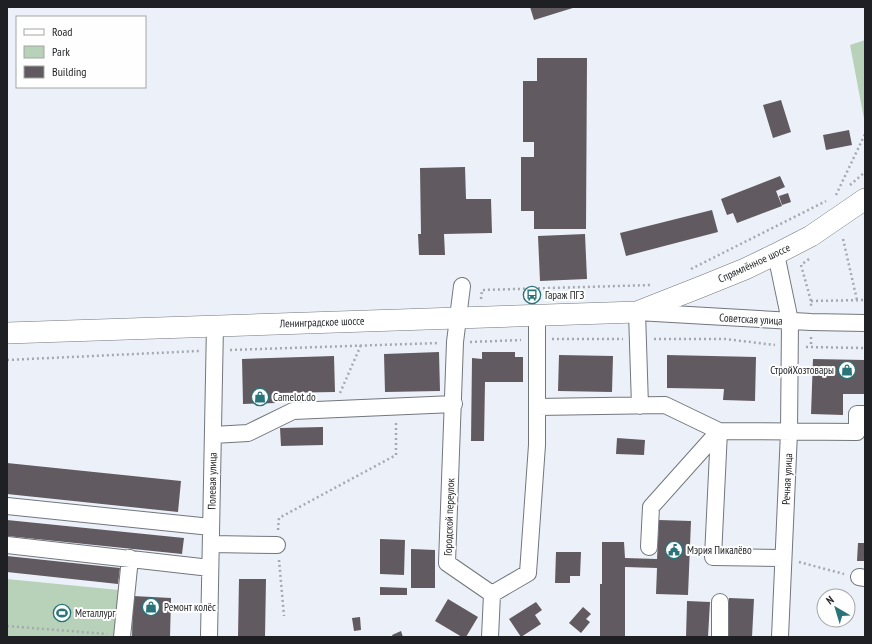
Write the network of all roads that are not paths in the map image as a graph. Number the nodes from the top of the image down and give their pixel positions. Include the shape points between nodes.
1 (865, 199) edge
2 (776, 254) junction
3 (462, 286) dead end
4 (637, 312) junction
5 (537, 316) junction
6 (459, 318) junction
7 (790, 321) junction
8 (865, 323) edge
9 (215, 325) junction
10 (7, 333) edge
11 (454, 404) junction
12 (640, 406) junction
13 (537, 407) junction
14 (865, 414) edge
15 (719, 431) junction
16 (789, 432) junction
17 (213, 435) junction
18 (7, 506) edge
19 (212, 527) junction
20 (211, 544) junction
21 (277, 544) road end
22 (7, 545) edge
23 (649, 547) dead end
24 (130, 558) junction
25 (783, 558) junction
26 (210, 568) junction
27 (492, 594) junction
28 (720, 602) dead end
29 (122, 636) edge
30 (209, 637) edge
31 (490, 637) edge
32 (720, 637) edge
33 (780, 637) edge

1 - 2 main road, Спрямлённое шоссе via 811,236
2 - 4 main road, Спрямлённое шоссе via 672,300
2 - 7 street, Речная улица
3 - 6 street
4 - 5 main road, Ленинградское шоссе
4 - 7 street, Советская улица
4 - 12 street
5 - 6 main road, Ленинградское шоссе
5 - 13 street
6 - 9 main road, Ленинградское шоссе
6 - 11 street via 455,342
7 - 8 street, Советская улица
7 - 16 street, Речная улица
9 - 10 main road, Ленинградское шоссе
9 - 17 street, Полевая улица
11 - 17 street via 293,411 248,433
11 - 27 street, Городской переулок via 447,563
12 - 13 street
12 - 15 street via 665,405
13 - 27 street via 537,444 528,573
14 - 16 street via 857,414 857,432
15 - 16 street
15 - 23 street via 652,507
15 - 25 street via 713,557
16 - 25 street, Речная улица
17 - 19 street, Полевая улица
18 - 19 street
19 - 20 street, Полевая улица
20 - 21 street
20 - 26 street, Полевая улица
22 - 24 street
24 - 26 street
24 - 29 street
25 - 33 street, Речная улица
26 - 30 street, Полевая улица
27 - 31 street
28 - 32 street

